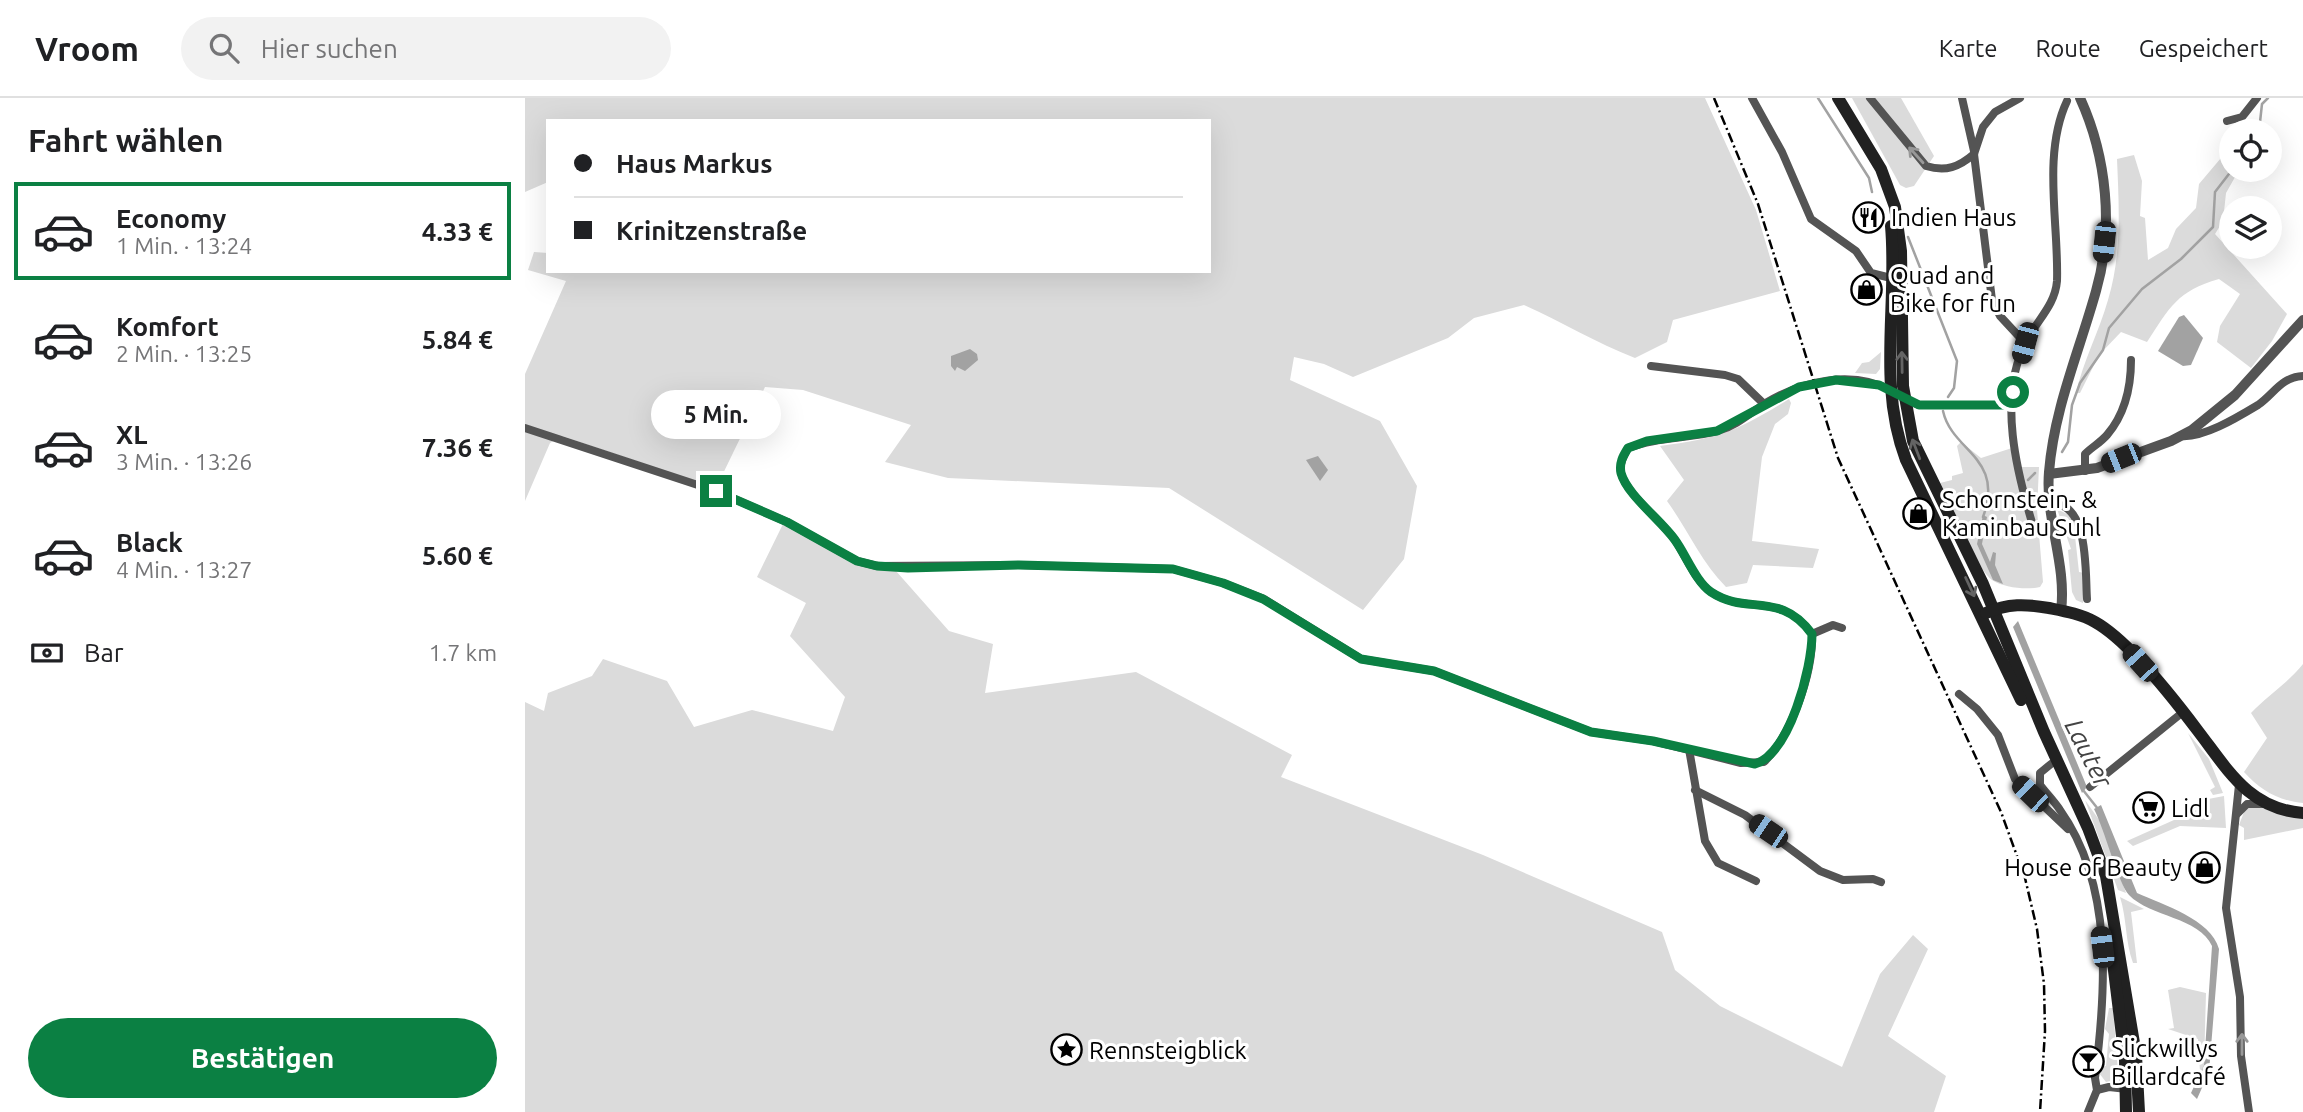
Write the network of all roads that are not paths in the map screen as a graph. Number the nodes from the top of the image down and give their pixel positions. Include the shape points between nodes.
1 (1752, 98) edge
2 (1838, 98) edge
3 (1870, 98) edge
4 (1962, 98) edge
5 (2020, 98) edge
6 (2080, 98) edge
7 (2257, 98) edge
8 (2067, 102) dead end
9 (2234, 119) edge
10 (1975, 154) junction
11 (1897, 279) junction
12 (2303, 320) edge
13 (2025, 343) junction
14 (2131, 360) dead end
15 (1651, 366) dead end
16 (2303, 376) edge
17 (1890, 390) junction
18 (1904, 399) junction
19 (1764, 404) junction
20 (2010, 405) junction
21 (525, 428) edge
22 (2181, 436) junction
23 (2085, 471) junction
24 (2049, 474) junction
25 (2049, 504) junction
26 (2034, 529) dead end
27 (2087, 599) dead end
28 (2061, 611) junction
29 (1988, 612) junction
30 (1842, 628) dead end
31 (1812, 634) junction
32 (1959, 694) dead end
33 (2183, 712) junction
34 (1689, 749) junction
35 (2051, 764) junction
36 (2239, 785) junction
37 (2089, 787) dead end
38 (1695, 790) junction
39 (2265, 804) junction
40 (2303, 813) edge
41 (2237, 814) junction
42 (2073, 834) junction
43 (1756, 881) dead end
44 (1881, 882) dead end
45 (2127, 1089) junction
46 (2097, 1090) junction
47 (2088, 1112) edge
48 (2126, 1112) edge
49 (2139, 1112) edge
50 (2249, 1112) edge

1 - 11 street via 1811,219 1856,251 1871,273
2 - 11 main road via 1875,161 1891,224
10 -> 3 street via 1951,169 1926,166
4 - 10 street
5 - 10 street via 1995,112 1983,127
6 - 24 street via 2100,156 2106,227 2097,289 2059,413
7 - 9 street via 2242,117
8 - 13 street via 2059,126 2054,178 2057,282 2050,306
10 - 13 street via 1992,300
11 - 17 main road
18 -> 11 main road
12 - 22 street via 2235,395
13 - 20 street
14 - 23 street via 2125,403 2106,437 2085,454
15 - 19 street via 1725,374
16 - 22 street via 2283,381 2257,405 2197,435
17 - 18 street
17 - 19 street via 1867,382 1836,380 1809,384
17 -> 29 main road via 1895,429 1906,460
18 - 20 street via 1919,405
29 -> 18 main road via 1922,462
19 - 31 street via 1717,431 1628,448 1621,459 1621,472 1709,591 1724,599 1777,607 1796,617
20 - 26 street via 2019,478
21 - 34 street via 716,491 867,563 908,568 1173,569 1263,599 1361,659 1434,671 1591,732
22 - 23 street
23 - 24 street
24 - 25 street
25 - 27 street via 2064,508 2081,527
25 - 28 street via 2061,577
28 - 29 main road via 2016,604
28 - 33 main road via 2095,621 2113,635
29 - 35 main road
29 - 49 main road via 2106,876 2136,1055
30 - 31 street via 1833,625
31 - 34 street via 1796,708 1764,762 1741,763
32 - 42 street via 1999,735 2015,779
33 - 36 main road
33 - 37 street
34 - 38 street
35 - 42 street via 2040,773 2039,785
35 - 45 main road via 2092,856 2102,892
36 - 39 main road
36 - 41 street
38 - 43 street via 1701,829 1711,854 1730,871
38 - 44 street via 1745,815 1820,871 1843,880 1873,878
39 - 40 main road
39 - 41 street via 2247,804
50 -> 41 street via 2241,1056 2240,997 2226,908
42 - 46 street via 2097,912 2105,983
45 - 46 street
45 - 48 main road
46 - 47 street

